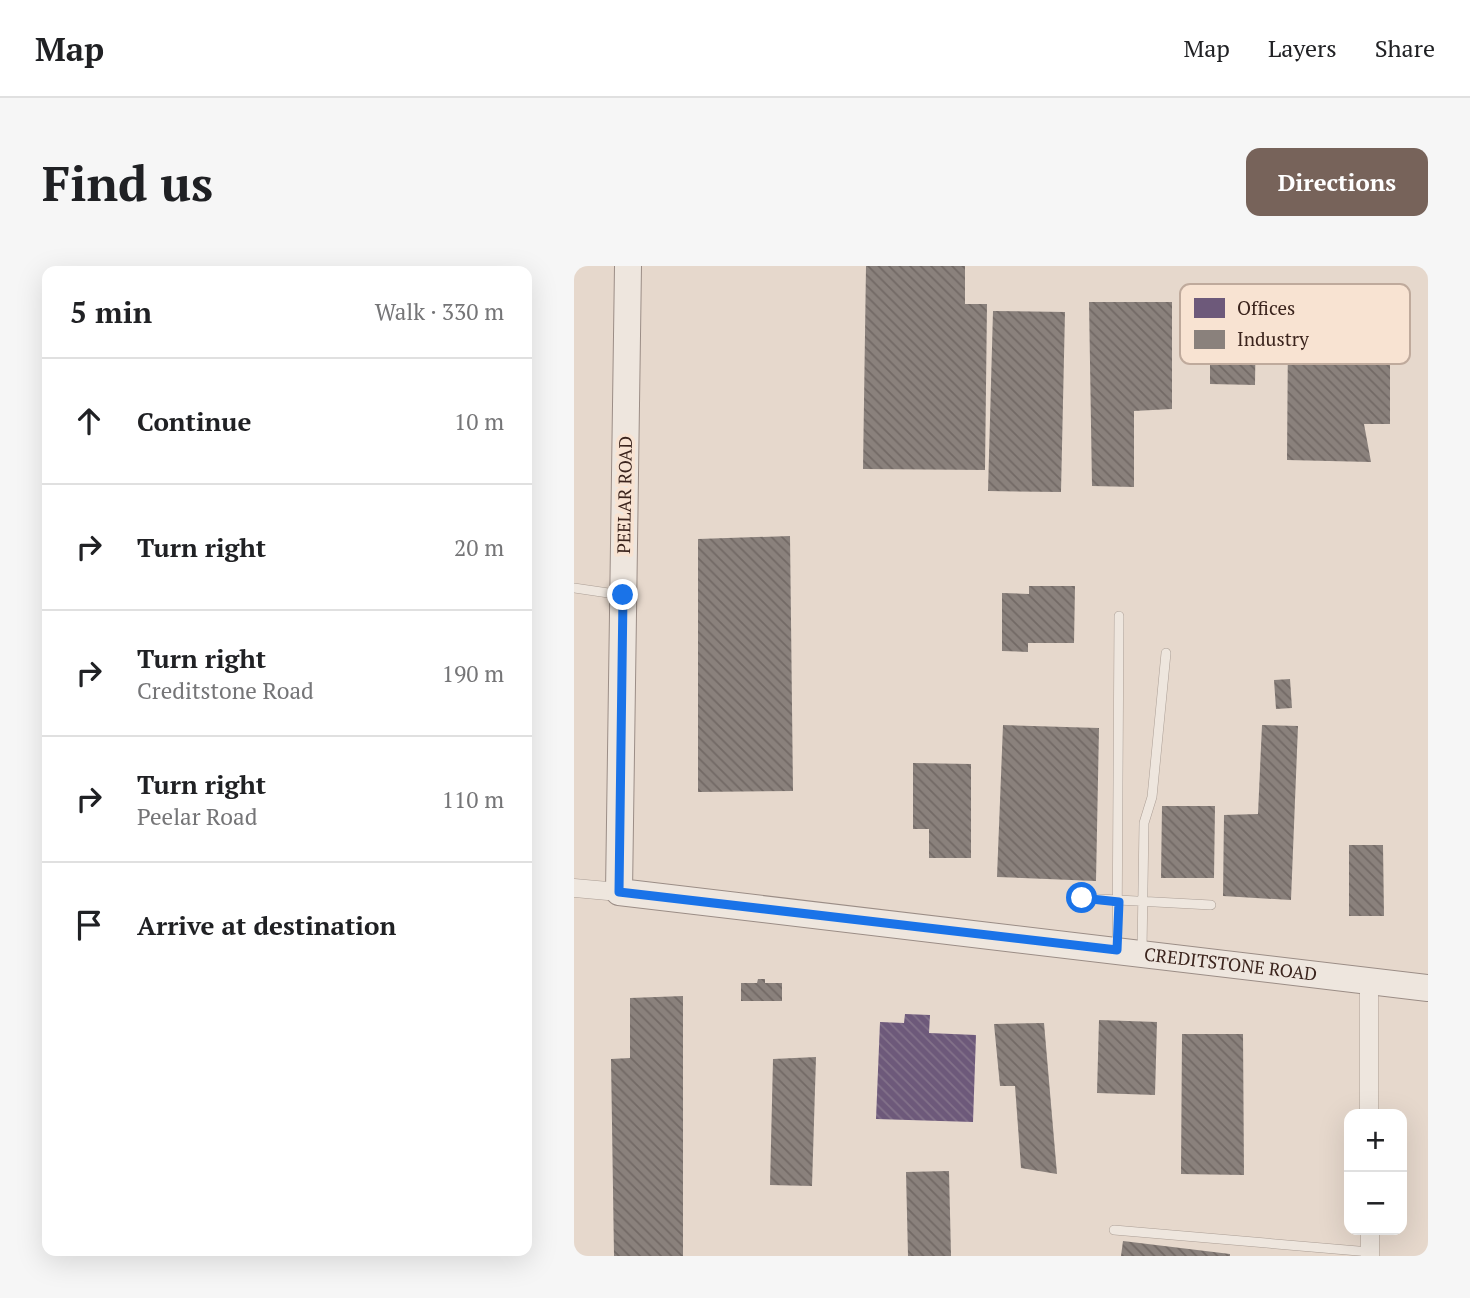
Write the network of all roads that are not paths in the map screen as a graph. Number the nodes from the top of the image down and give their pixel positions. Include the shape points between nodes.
1 (628, 266) edge
2 (574, 588) edge
3 (623, 595) junction
4 (1119, 615) dead end
5 (1166, 653) dead end
6 (574, 888) edge
7 (619, 892) junction
8 (1082, 898) dead end
9 (1119, 902) junction
10 (1143, 903) junction
11 (1211, 905) dead end
12 (1130, 952) junction
13 (1368, 982) junction
14 (1428, 989) edge
15 (1369, 1109) edge
16 (1114, 1230) dead end
17 (1370, 1235) edge
18 (1370, 1254) edge

1 - 3 street, PEELAR ROAD
2 - 3 lane
3 - 7 street, PEELAR ROAD
4 - 9 lane
5 - 10 lane via 1152,797 1144,823
6 - 7 street, CREDITSTONE ROAD
7 - 12 street, CREDITSTONE ROAD
8 - 9 lane
9 - 10 lane
9 - 12 lane
10 - 11 lane
10 - 12 lane
12 - 13 street, CREDITSTONE ROAD
13 - 14 street, CREDITSTONE ROAD
13 - 15 street
16 - 18 lane
17 - 18 street

